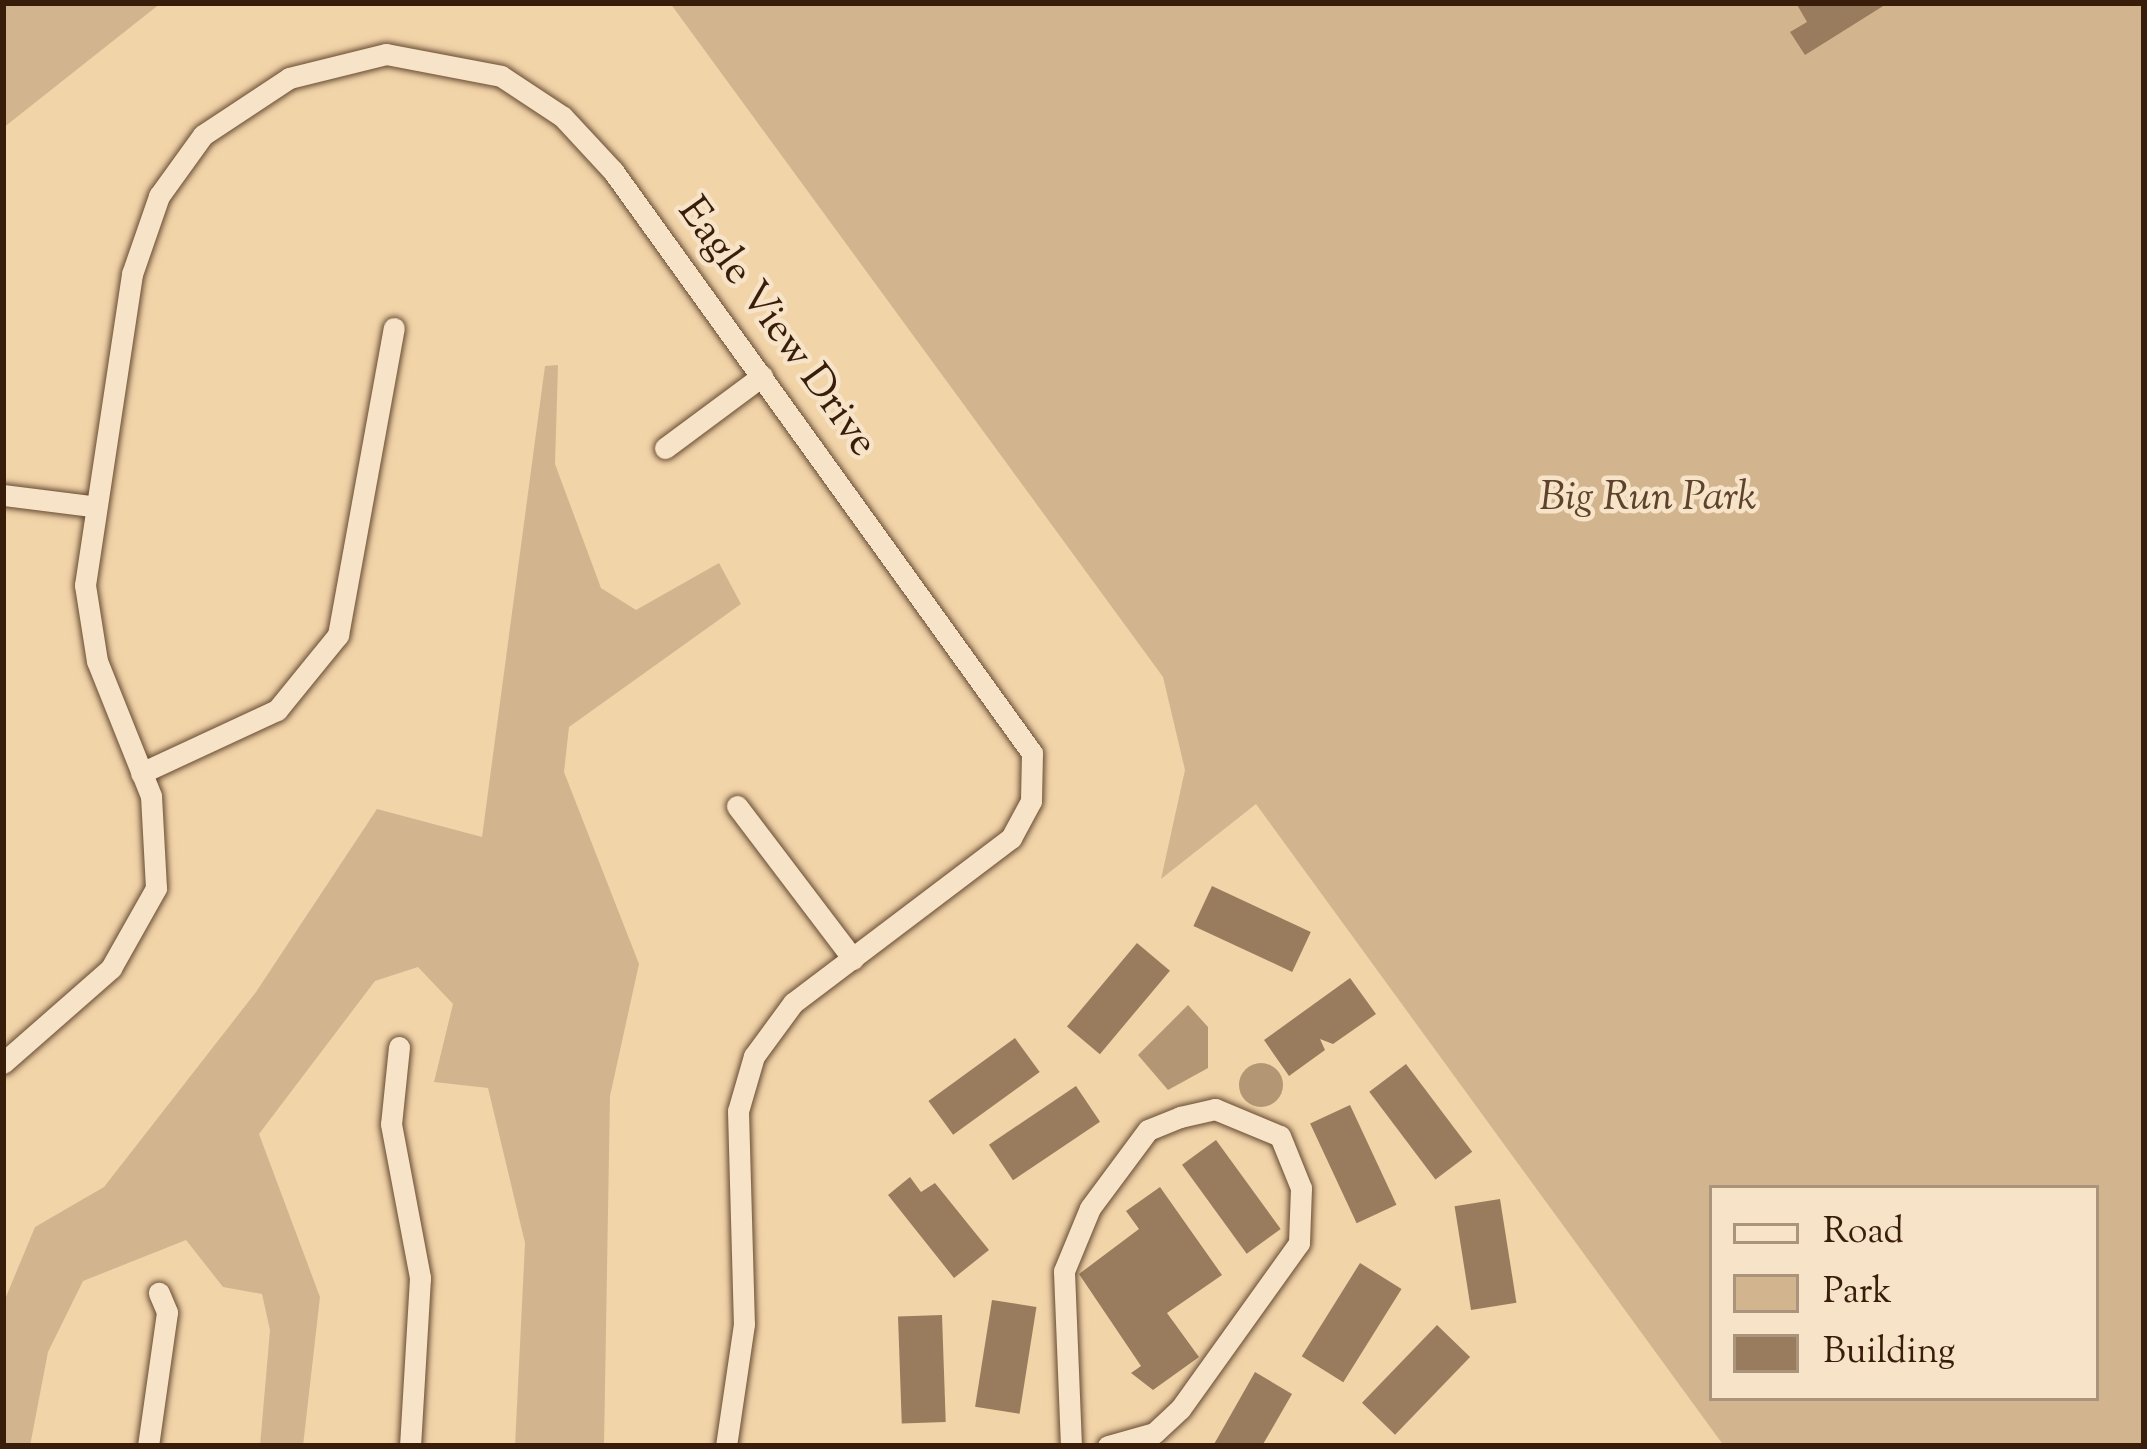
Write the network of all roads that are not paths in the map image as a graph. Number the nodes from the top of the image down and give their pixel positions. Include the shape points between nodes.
1 (394, 328) dead end
2 (762, 376) junction
3 (665, 448) dead end
4 (3, 495) edge
5 (91, 506) junction
6 (141, 773) junction
7 (736, 806) dead end
8 (853, 959) junction
9 (399, 1047) dead end
10 (3, 1063) edge
11 (159, 1293) dead end
12 (148, 1446) edge
13 (410, 1446) edge
14 (726, 1446) edge
15 (1071, 1446) edge
16 (1108, 1446) edge

1 - 6 street via 338,635 277,710
2 - 3 street
2 - 5 street, Eagle View Drive via 563,117 466,64 352,59 231,112 159,196 132,274
2 - 8 street, Eagle View Drive via 1021,728 1034,781 1024,821 997,853
4 - 5 street
5 - 6 street via 88,625
6 - 10 street via 160,840 140,933
7 - 8 street
8 - 14 street via 793,1004 743,1082 744,1324
9 - 13 street via 391,1124 420,1278
11 - 12 street via 167,1312
15 - 16 street via 1064,1271 1090,1208 1148,1130 1180,1117 1215,1109 1280,1136 1301,1188 1299,1243 1180,1409 1154,1433

